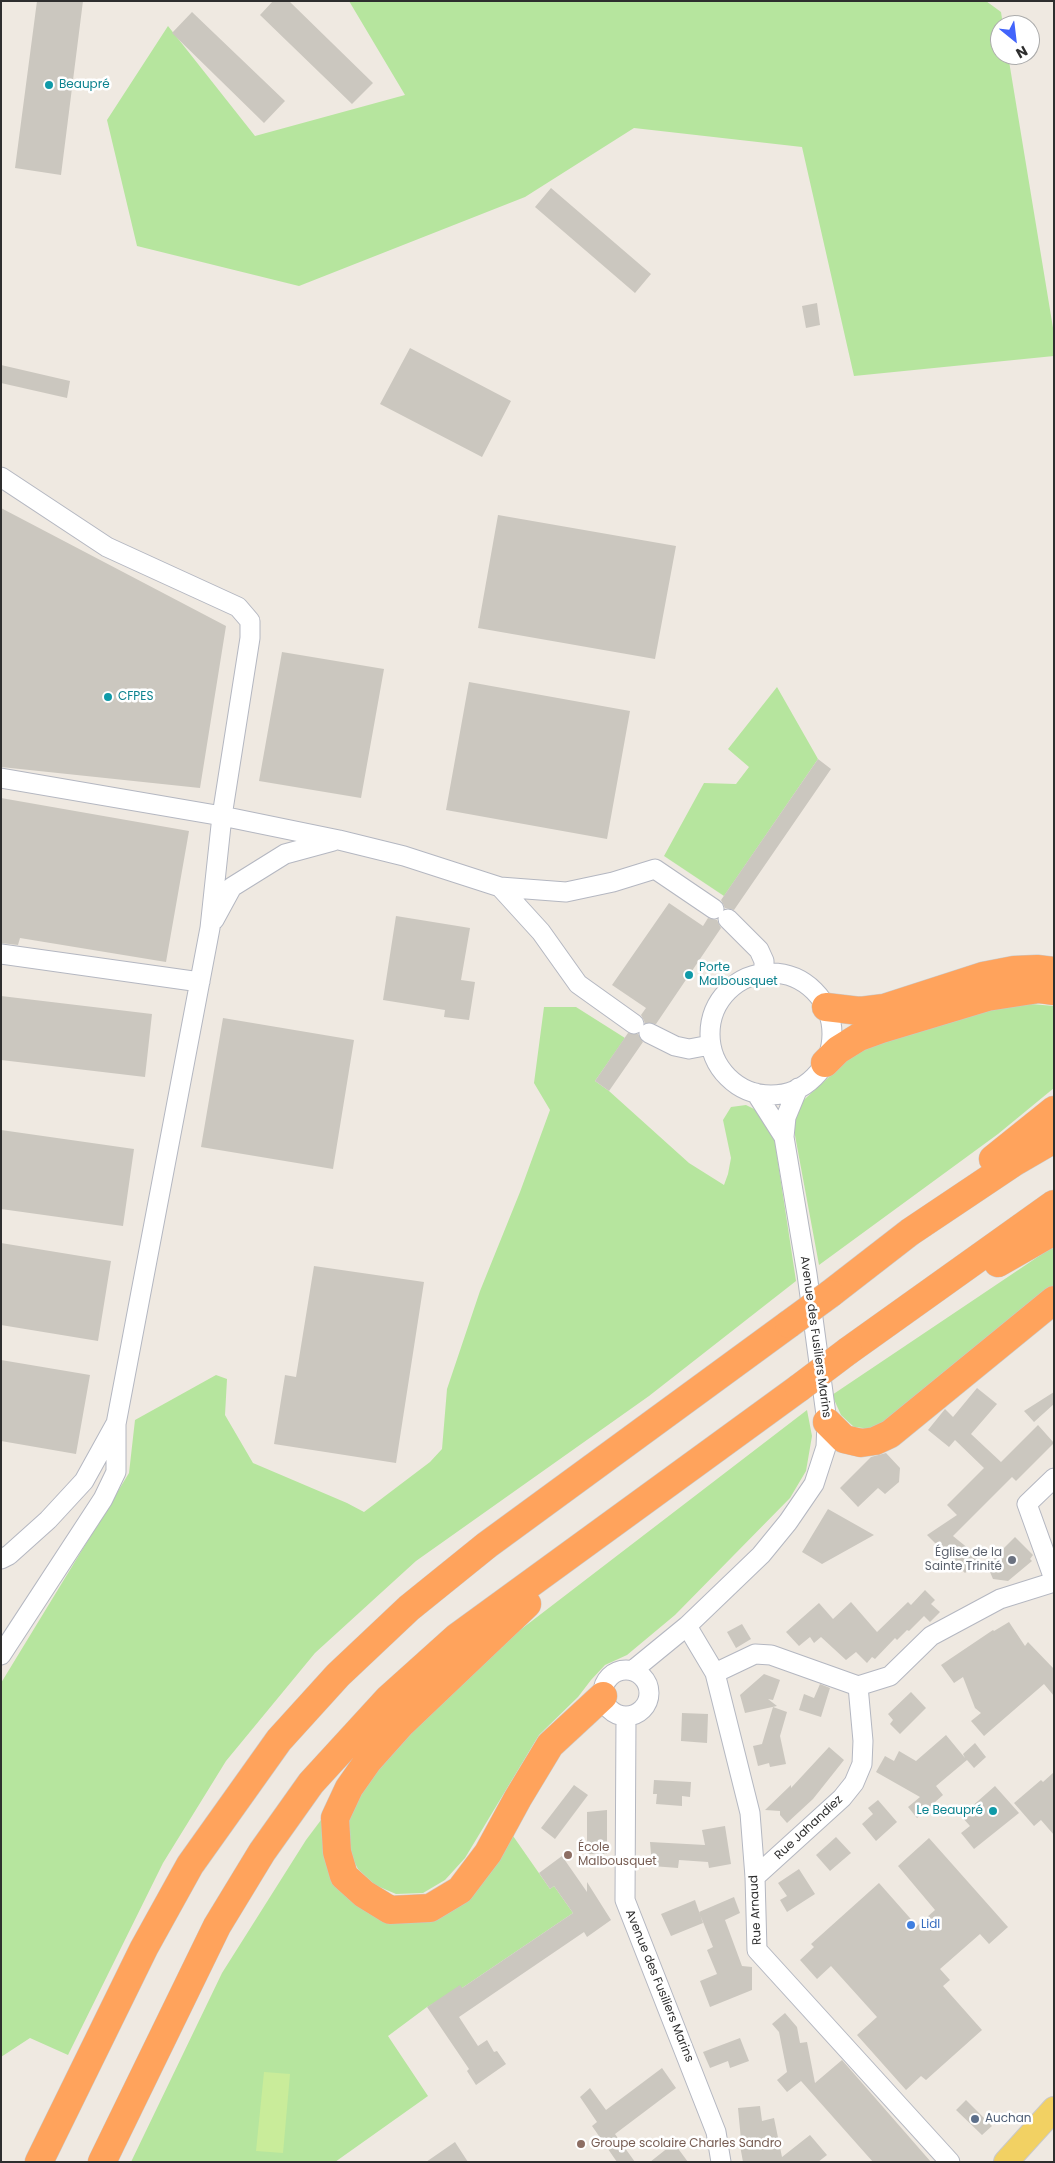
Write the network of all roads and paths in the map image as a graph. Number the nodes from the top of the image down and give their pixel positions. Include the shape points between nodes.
1 (1, 477) edge
2 (1, 778) edge
3 (222, 816) junction
4 (339, 840) junction
5 (500, 887) junction
6 (210, 928) junction
7 (1, 954) edge
8 (1054, 971) edge
9 (764, 973) junction
10 (200, 982) junction
11 (1054, 992) edge
12 (826, 1007) junction
13 (710, 1045) junction
14 (825, 1063) junction
15 (798, 1088) junction
16 (756, 1093) junction
17 (1054, 1110) edge
18 (784, 1137) junction
19 (1054, 1139) edge
20 (1054, 1204) edge
21 (1054, 1231) edge
22 (910, 1232) junction
23 (1054, 1300) edge
24 (879, 1330) junction
25 (827, 1422) junction
26 (116, 1424) junction
27 (1054, 1478) edge
28 (633, 1507) junction
29 (1, 1559) edge
30 (1054, 1580) edge
31 (687, 1626) junction
32 (1, 1655) edge
33 (632, 1671) junction
34 (715, 1672) junction
35 (858, 1686) junction
36 (603, 1696) junction
37 (626, 1716) junction
38 (755, 1877) junction
39 (1054, 2109) edge
40 (39, 2162) edge
41 (102, 2162) edge
42 (721, 2162) edge
43 (950, 2162) edge
44 (1006, 2162) edge

1 - 3 street via 107,547 238,607 250,621
2 - 3 street
3 - 4 street
3 - 6 street
4 - 5 street via 404,856
4 - 6 street via 285,854 232,887
5 - 9 street via 566,892 655,869 721,914 759,950 764,961
5 - 13 street via 541,932 578,984 642,1029 675,1046 689,1049
6 - 10 street
7 - 10 street
8 - 12 highway via 1014,970 983,976 884,1008 860,1011
9 - 12 street via 798,979 809,986
9 - 13 street via 748,977 722,997 714,1012
10 - 26 street
11 - 14 highway via 1039,989 987,997 881,1029 859,1037
12 - 14 street via 832,1035
13 - 16 street via 724,1073 733,1082
14 - 15 street via 814,1078
15 - 16 street via 770,1095
15 - 18 street, Avenue des Fusiliers Marins via 786,1117
16 - 18 street, Avenue des Fusiliers Marins
17 - 22 highway
18 - 25 street, Avenue des Fusiliers Marins
19 - 22 highway
20 - 24 highway
21 - 24 highway
22 - 40 highway, bridge via 486,1545 424,1595 338,1675 279,1740 190,1865 144,1948
23 - 25 highway via 890,1434 861,1443 844,1439
24 - 28 highway, bridge
25 - 31 street, Avenue des Fusiliers Marins via 826,1447 814,1484 788,1522 761,1555
26 - 29 street via 84,1481 48,1520
26 - 32 street via 116,1472 103,1499
27 - 30 street via 1026,1504
28 - 36 highway via 481,1646 368,1761 349,1788 335,1818 337,1852 344,1876 364,1894 390,1910 430,1908 460,1890 488,1853 550,1745
28 - 41 highway via 457,1637 388,1699 311,1783 262,1852 217,1926
30 - 35 street via 1000,1599 932,1636 890,1676
31 - 33 street, Avenue des Fusiliers Marins
31 - 34 street, Rue Arnaud
33 - 36 street via 619,1671 612,1675 604,1685
33 - 37 street via 646,1682 647,1701 638,1712
34 - 35 street via 755,1654 771,1655
34 - 38 street, Rue Arnaud via 750,1813
35 - 38 street, Rue Jahandiez via 863,1740 862,1764 854,1783 842,1798
36 - 37 street via 612,1712
37 - 42 street, Avenue des Fusiliers Marins via 625,1900 716,2132
38 - 43 street, Rue Arnaud via 757,1950
39 - 44 main road

